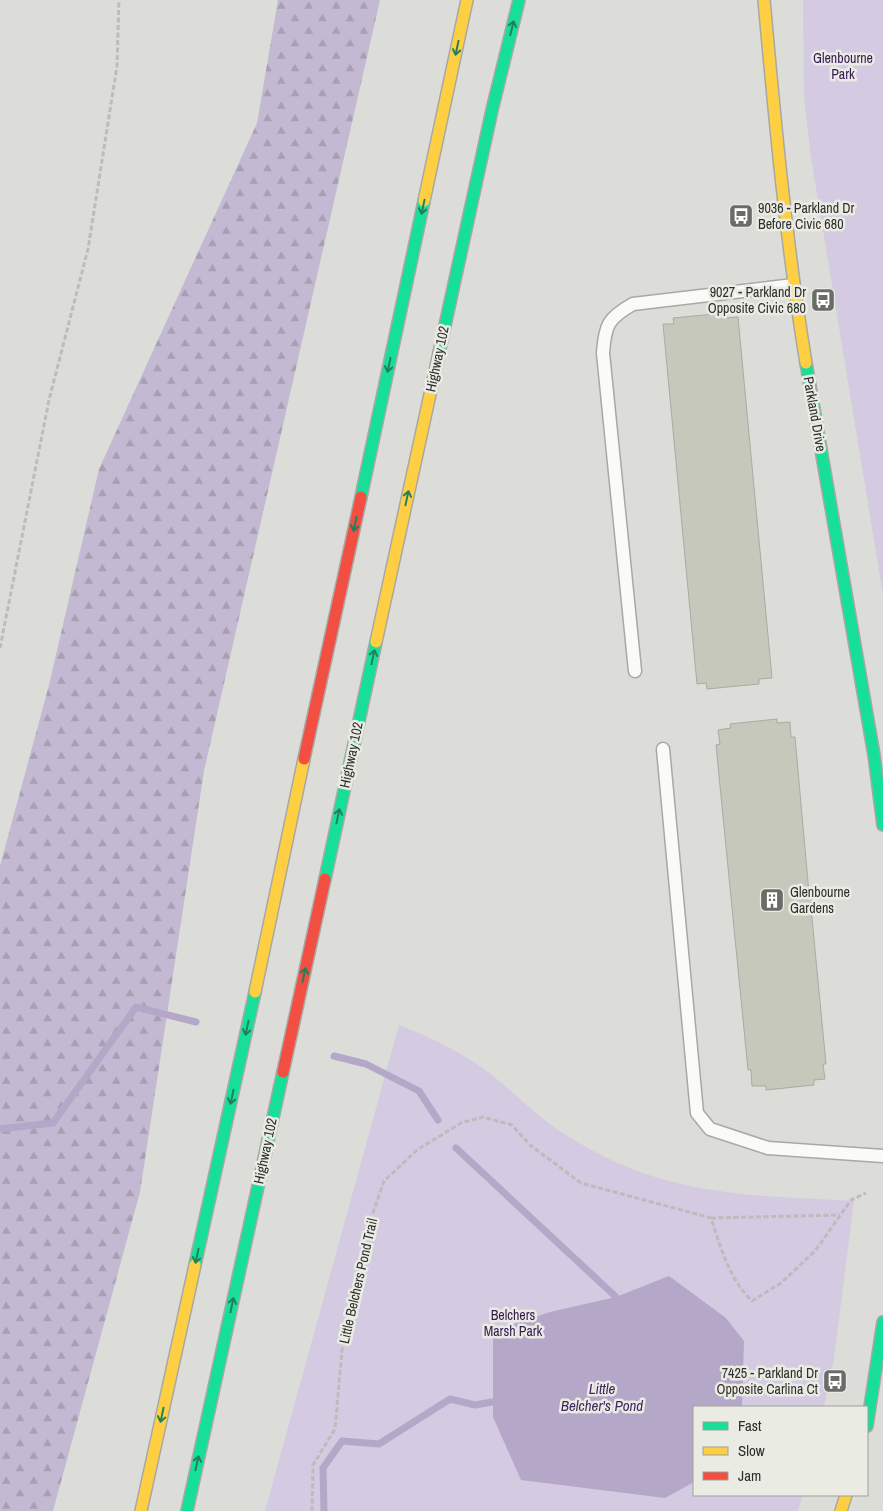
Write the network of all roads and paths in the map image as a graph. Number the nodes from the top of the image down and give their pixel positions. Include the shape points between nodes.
1 (119, 0) edge
2 (467, 0) edge
3 (519, 0) edge
4 (764, 0) edge
5 (793, 285) junction
6 (0, 648) edge
7 (635, 671) dead end
8 (663, 749) dead end
9 (878, 752) edge
10 (883, 825) edge
11 (883, 1156) edge
12 (866, 1193) dead end
13 (841, 1215) junction
14 (710, 1218) junction
15 (883, 1322) edge
16 (868, 1420) edge
17 (846, 1496) edge
18 (141, 1511) edge
19 (187, 1511) edge
20 (312, 1511) edge
21 (841, 1511) edge

1 - 6 path via 117,66 88,249 49,400
2 -> 18 main road
19 -> 3 main road, Highway 102 via 490,119
4 - 5 main road, Parkland Drive
5 - 7 lane via 633,304 615,314 604,331 603,353
5 - 9 main road, Parkland Drive
8 - 11 lane via 697,1113 710,1129 768,1148
9 - 10 main road, Parkland Drive
12 - 13 path via 851,1200
13 - 14 path, Little Belchers Pond Trail
13 - 14 path via 815,1251 781,1283 752,1301 742,1292 728,1269
14 - 20 path, Little Belchers Pond Trail via 581,1183 530,1145 512,1124 483,1117 461,1123 417,1150 384,1181 366,1234 342,1350 335,1429 313,1465
15 - 16 main road
17 - 21 main road

